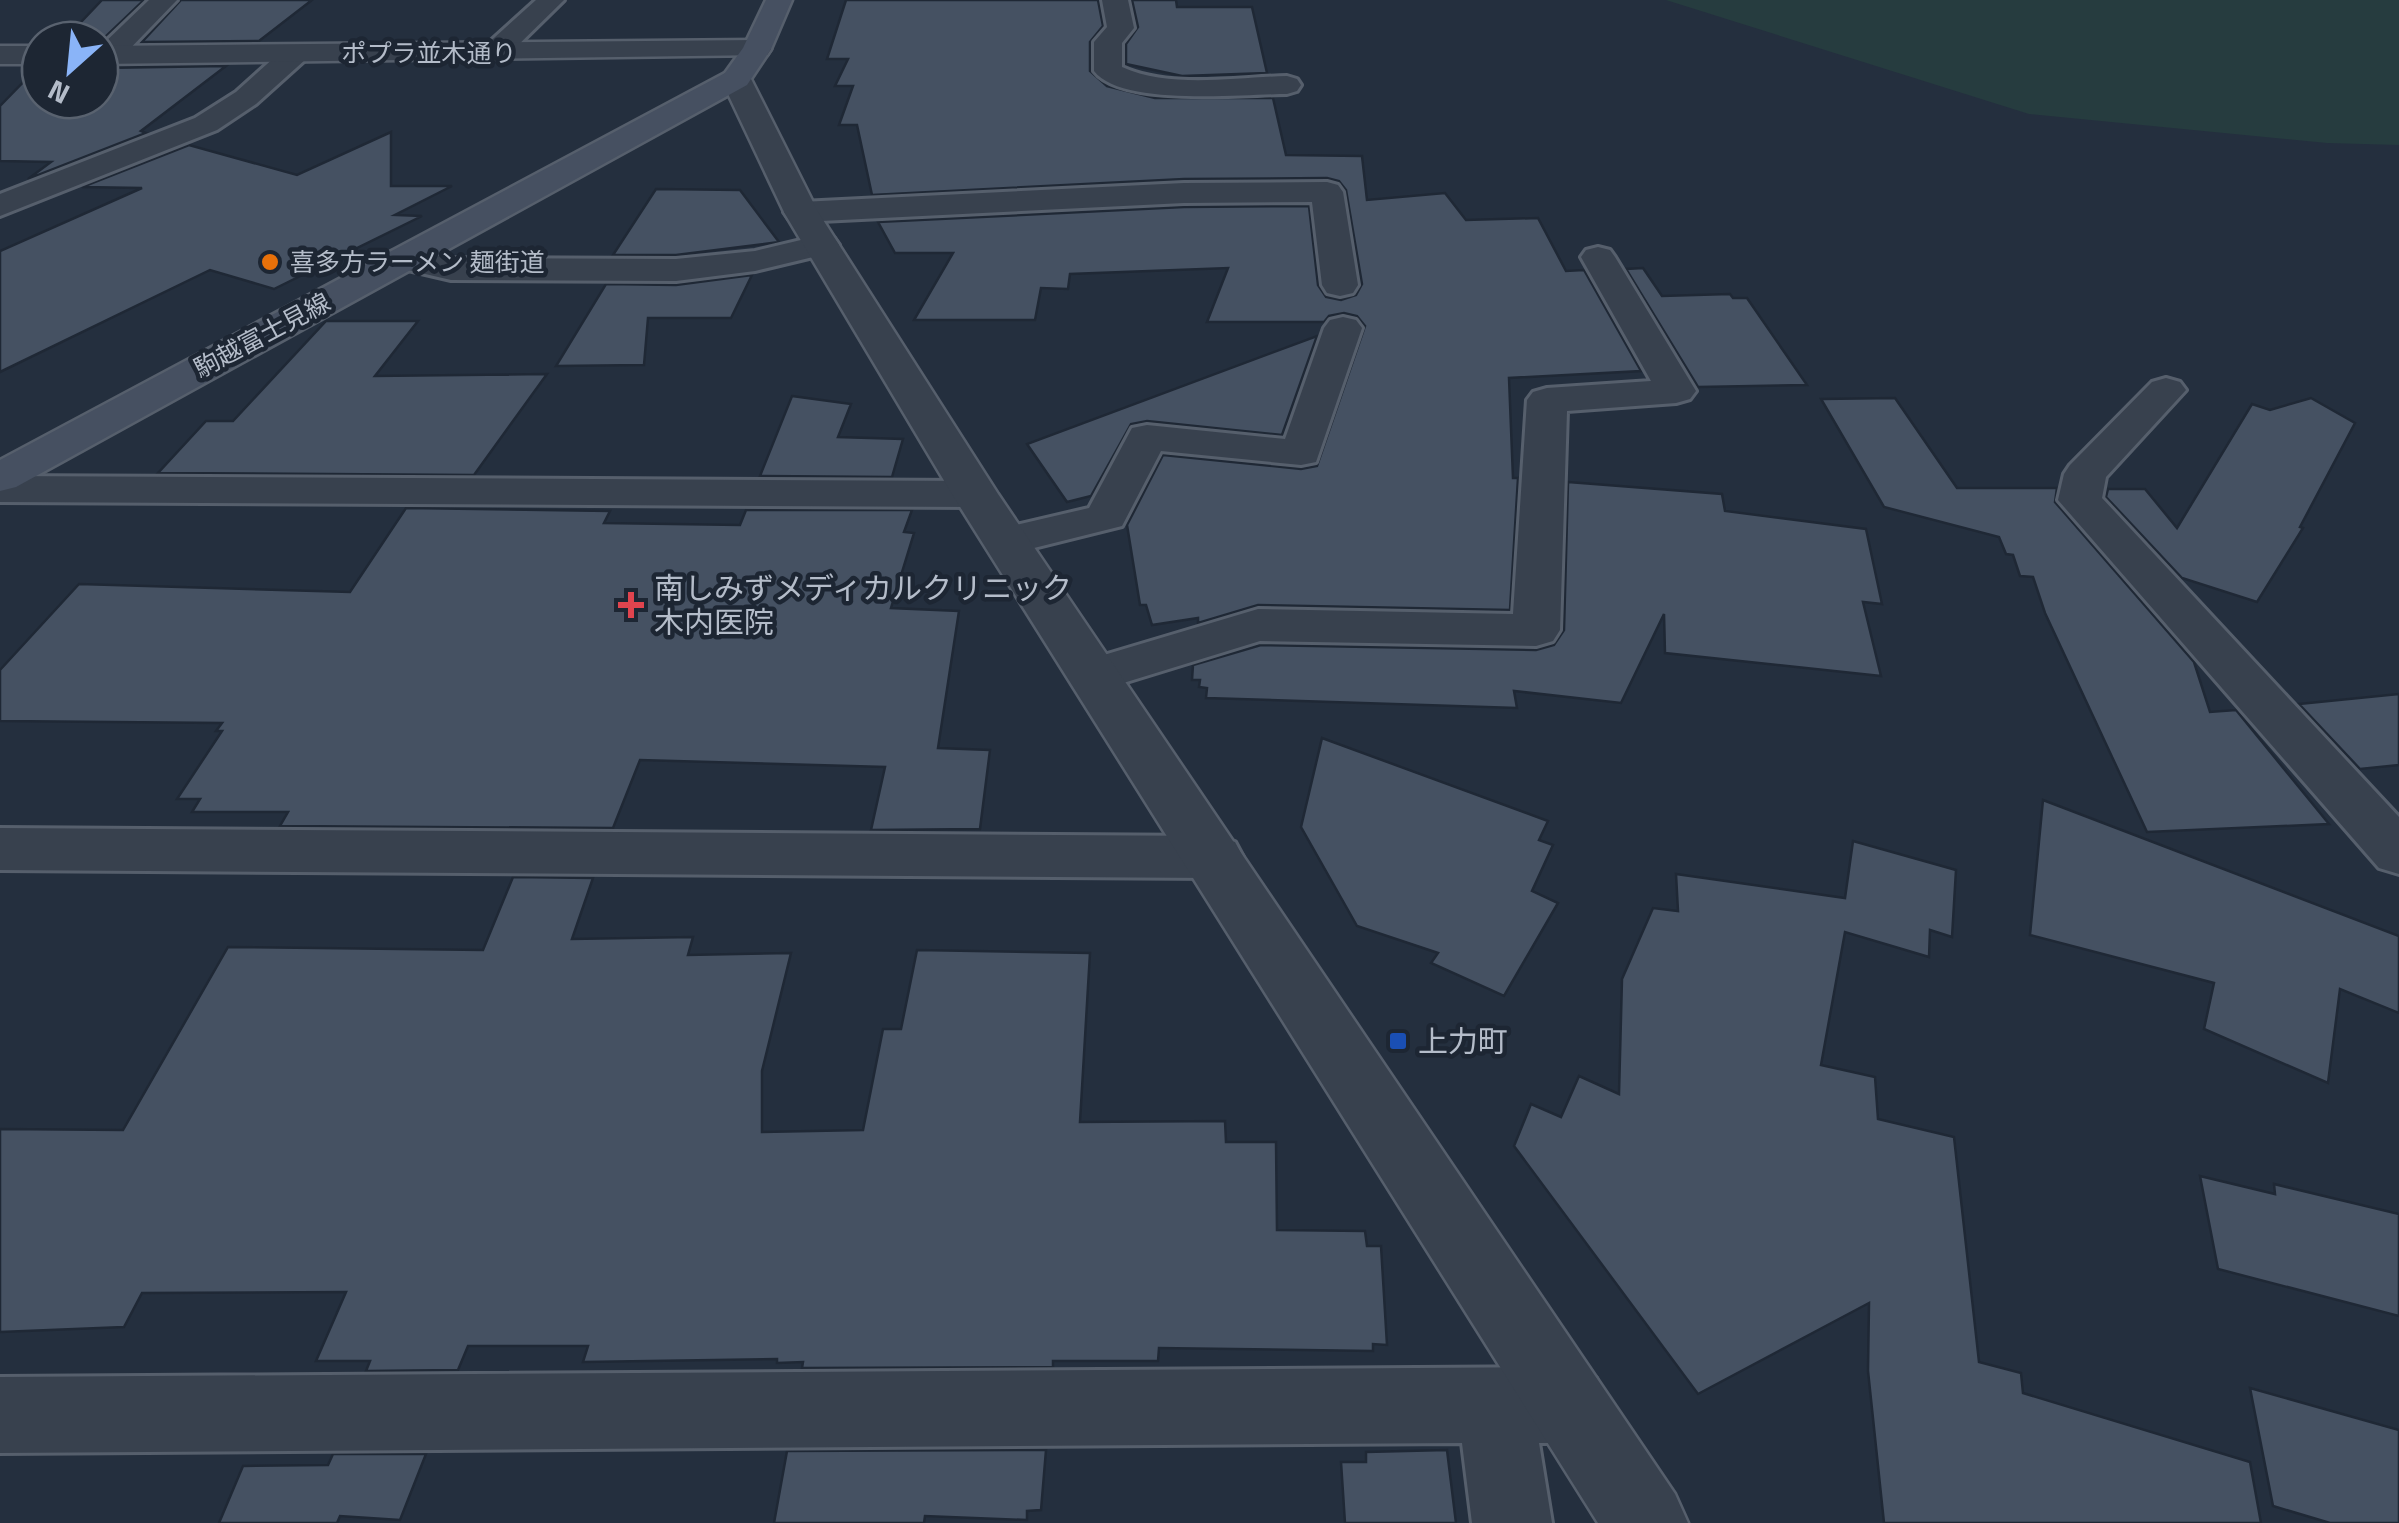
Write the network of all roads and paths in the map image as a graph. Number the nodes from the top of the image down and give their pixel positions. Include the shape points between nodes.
1 (164, 0) edge
2 (551, 0) edge
3 (779, 0) edge
4 (1115, 0) edge
5 (120, 40) edge
6 (494, 52) junction
7 (296, 53) junction
8 (120, 54) edge
9 (747, 64) junction
10 (1287, 84) dead end
11 (0, 206) edge
12 (812, 229) junction
13 (1598, 258) dead end
14 (403, 260) junction
15 (1340, 285) dead end
16 (1343, 328) dead end
17 (2166, 390) dead end
18 (0, 478) edge
19 (0, 489) edge
20 (975, 494) junction
21 (1006, 541) junction
22 (1094, 675) junction
23 (0, 849) edge
24 (2399, 853) edge
25 (1215, 857) junction
26 (1569, 1405) junction
27 (1496, 1406) junction
28 (0, 1415) edge
29 (1512, 1523) edge
30 (1646, 1523) edge

1 - 5 street
2 - 6 street
3 - 9 main road
4 - 10 street via 1122,28 1108,42 1108,72 1121,80
6 - 7 street, ポプラ並木通り
6 - 9 street, ポプラ並木通り
7 - 8 street, ポプラ並木通り
7 - 11 street via 206,124
9 - 12 street
9 - 14 main road, 駒越富士見線
12 - 14 street via 755,261 676,270 451,270
12 - 15 street via 1184,193 1327,192
12 - 20 street
13 - 22 street via 1676,391 1548,400 1536,630 1258,625
14 - 18 main road, 駒越富士見線
16 - 21 street via 1301,452 1147,436 1106,517
17 - 24 street via 2085,474 2080,500
19 - 20 street
20 - 21 street
21 - 22 street
22 - 25 street
23 - 25 street
25 - 26 street
26 - 27 street
26 - 30 street
27 - 28 street
27 - 29 street

